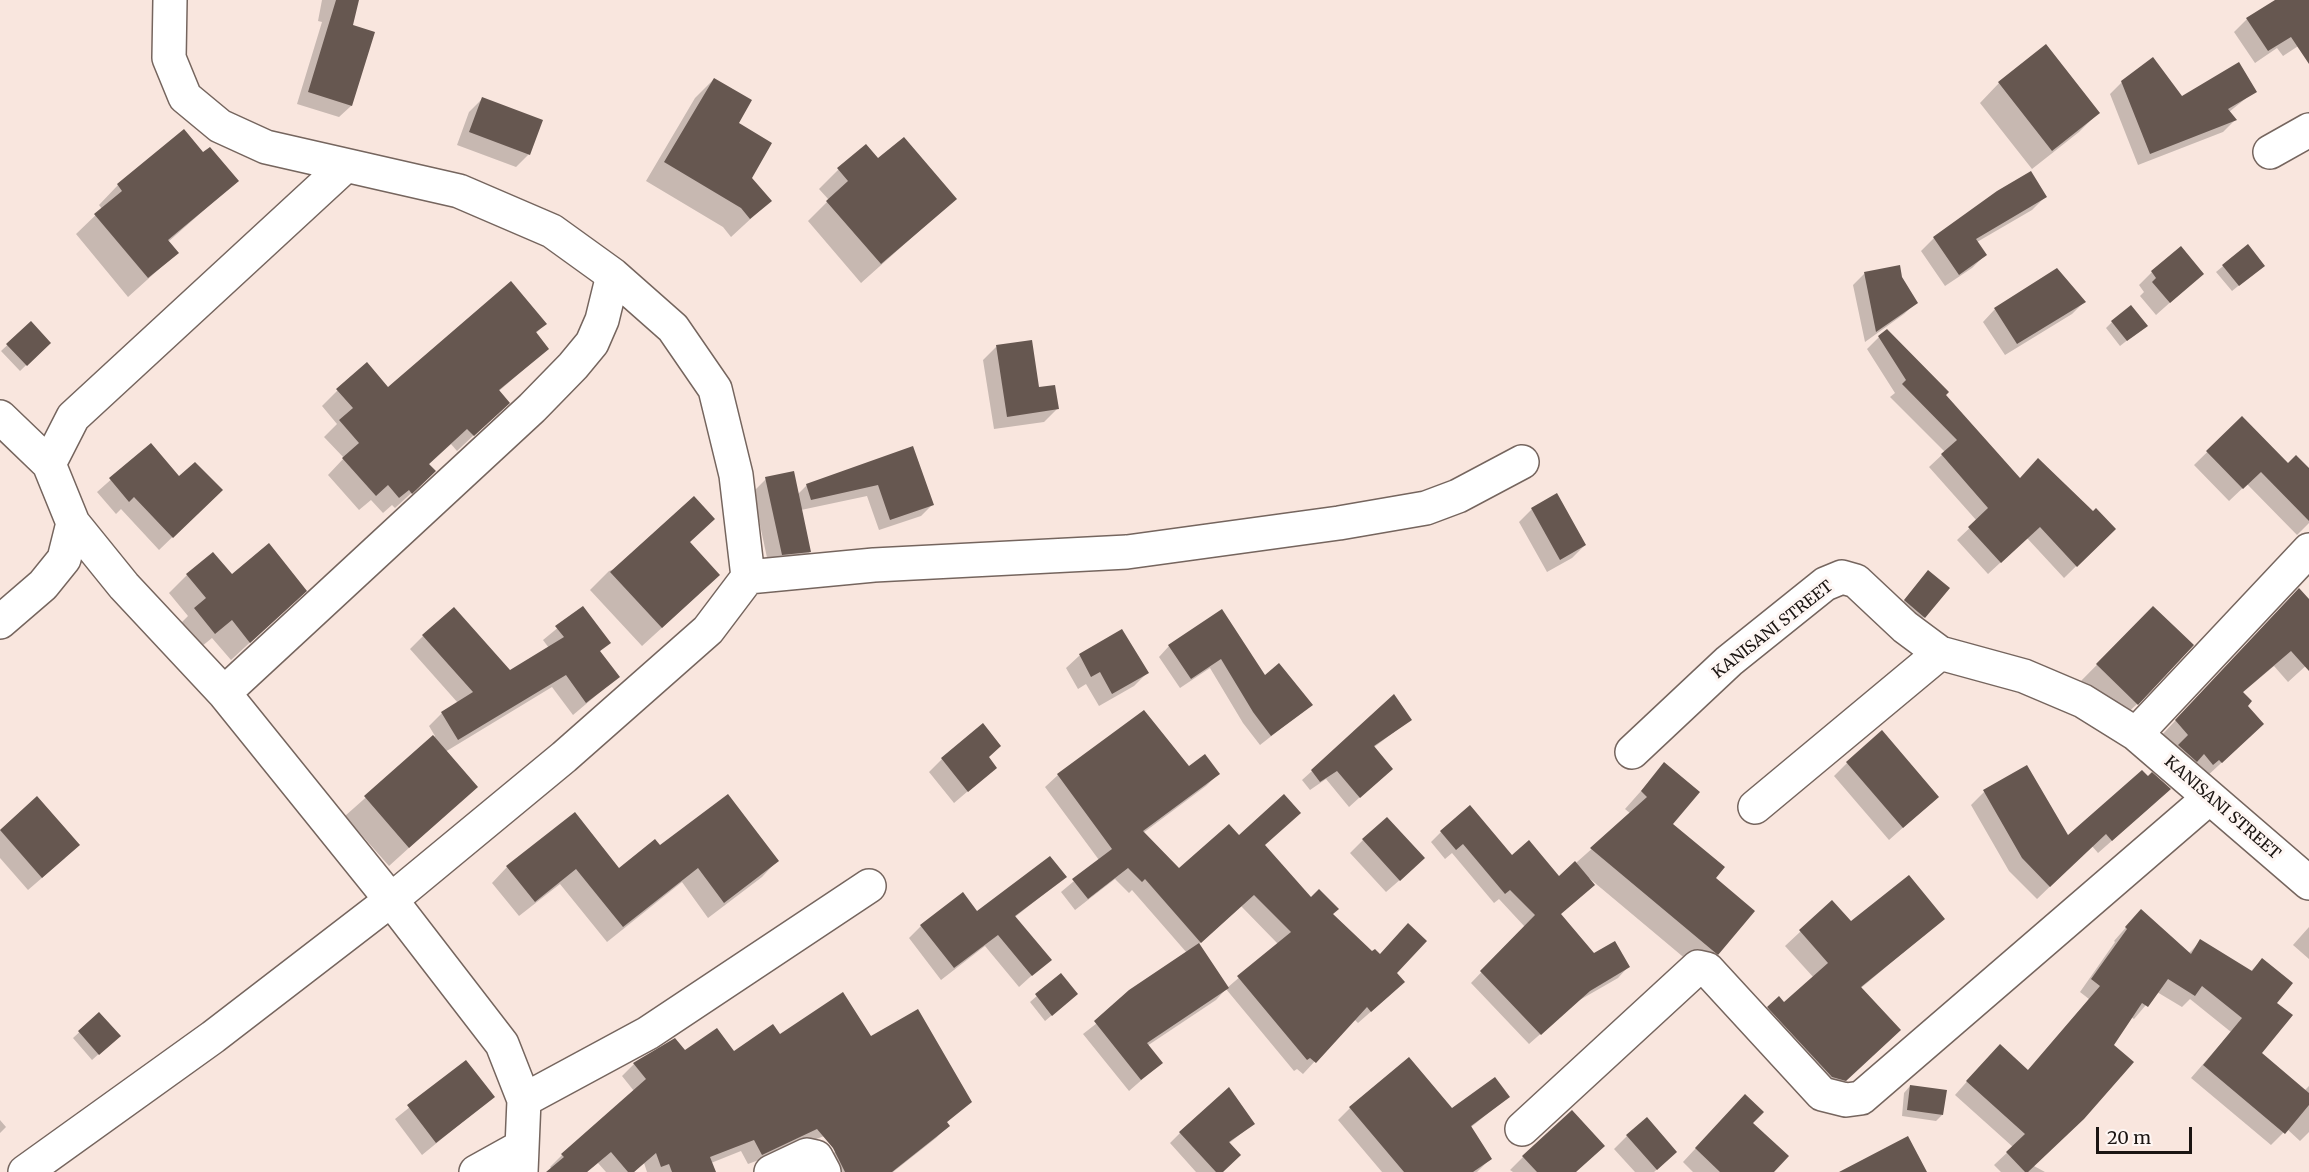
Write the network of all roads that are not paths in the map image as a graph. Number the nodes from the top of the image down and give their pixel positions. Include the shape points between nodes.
1 (170, 0) edge
2 (2309, 130) edge
3 (2270, 152) dead end
4 (344, 167) junction
5 (613, 275) junction
6 (0, 417) edge
7 (1522, 462) dead end
8 (49, 464) junction
9 (73, 523) junction
10 (2309, 550) edge
11 (748, 577) junction
12 (0, 622) edge
13 (1940, 653) junction
14 (224, 693) junction
15 (2136, 734) junction
16 (1632, 752) dead end
17 (2208, 798) junction
18 (1755, 807) dead end
19 (2309, 883) edge
20 (869, 886) dead end
21 (392, 900) junction
22 (524, 1100) junction
23 (1522, 1129) dead end
24 (521, 1160) edge
25 (25, 1172) edge
26 (476, 1172) edge
27 (771, 1172) edge
28 (824, 1172) edge

1 - 4 street via 169,58 185,97 220,126 266,147
2 - 3 street
4 - 5 street via 459,191 552,231
4 - 8 street via 73,417
5 - 11 street via 673,328 715,389 736,475
5 - 14 street via 592,343 573,366
6 - 8 street
7 - 11 street via 1458,496 1426,508 1339,523 1127,552 874,565
8 - 9 street
9 - 12 street via 64,559 43,585
9 - 14 street via 124,586
10 - 15 street
11 - 21 street via 708,630 564,757
13 - 15 street, KANISANI STREET via 2024,676 2083,701
13 - 16 street, KANISANI STREET via 1905,627 1856,581 1842,577 1825,584 1729,661
13 - 18 street
14 - 21 street
15 - 17 street, KANISANI STREET
17 - 19 street, KANISANI STREET
17 - 23 street via 1861,1098 1846,1100 1821,1094 1707,969 1698,967
20 - 22 street via 648,1033
21 - 22 street via 502,1044
21 - 25 street via 213,1037
22 - 24 street
24 - 26 street
27 - 28 street via 807,1155 816,1156

